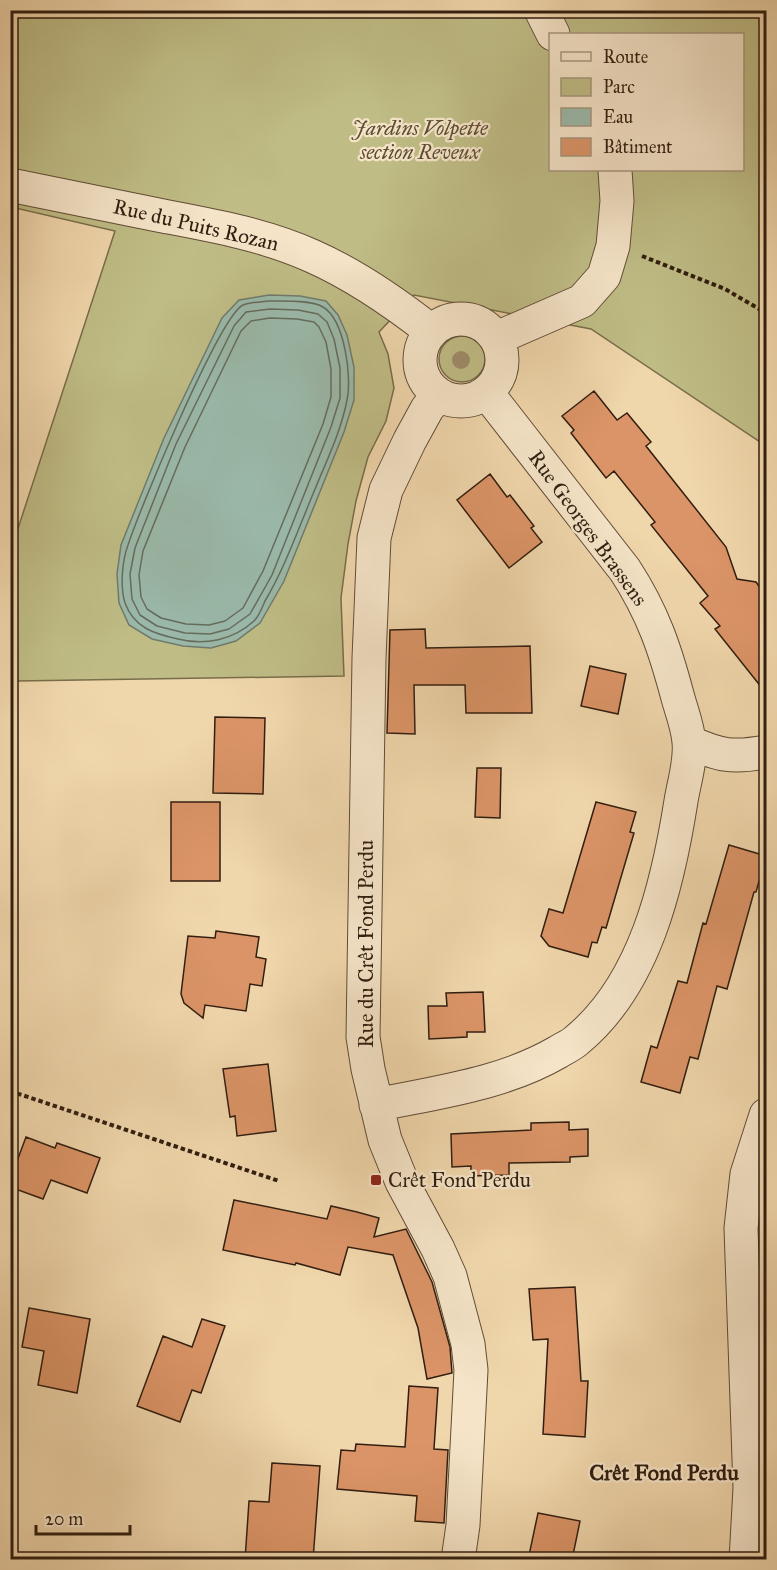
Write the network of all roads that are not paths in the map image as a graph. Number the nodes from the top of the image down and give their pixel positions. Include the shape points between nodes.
1 (541, 10) edge
2 (552, 33) edge
3 (615, 171) edge
4 (10, 185) edge
5 (431, 331) junction
6 (497, 338) junction
7 (487, 393) junction
8 (438, 395) junction
9 (689, 742) junction
10 (766, 752) edge
11 (376, 1105) junction
12 (766, 1115) edge
13 (458, 1560) edge
14 (746, 1560) edge

1 - 2 street
3 - 6 street via 613,246 604,276 582,301
4 - 5 street, Rue du Puits Rozan via 266,239 345,272
5 - 6 street via 441,323 466,319 478,322
5 - 8 street via 420,352 420,364 423,376
6 - 7 street via 502,367
7 - 8 street via 468,401
7 - 9 street, Rue Georges Brassens via 640,594 663,643
8 - 11 street, Rue du Crêt Fond Perdu via 386,490 374,538 363,1037
9 - 10 street via 715,754 742,756
9 - 11 street, Rue Georges Brassens via 676,837 666,876 642,954 616,1000 577,1041 537,1064 493,1080
11 - 13 street, Rue du Crêt Fond Perdu via 402,1182 450,1276 468,1344 471,1370
12 - 14 street via 747,1173 741,1228 750,1488

